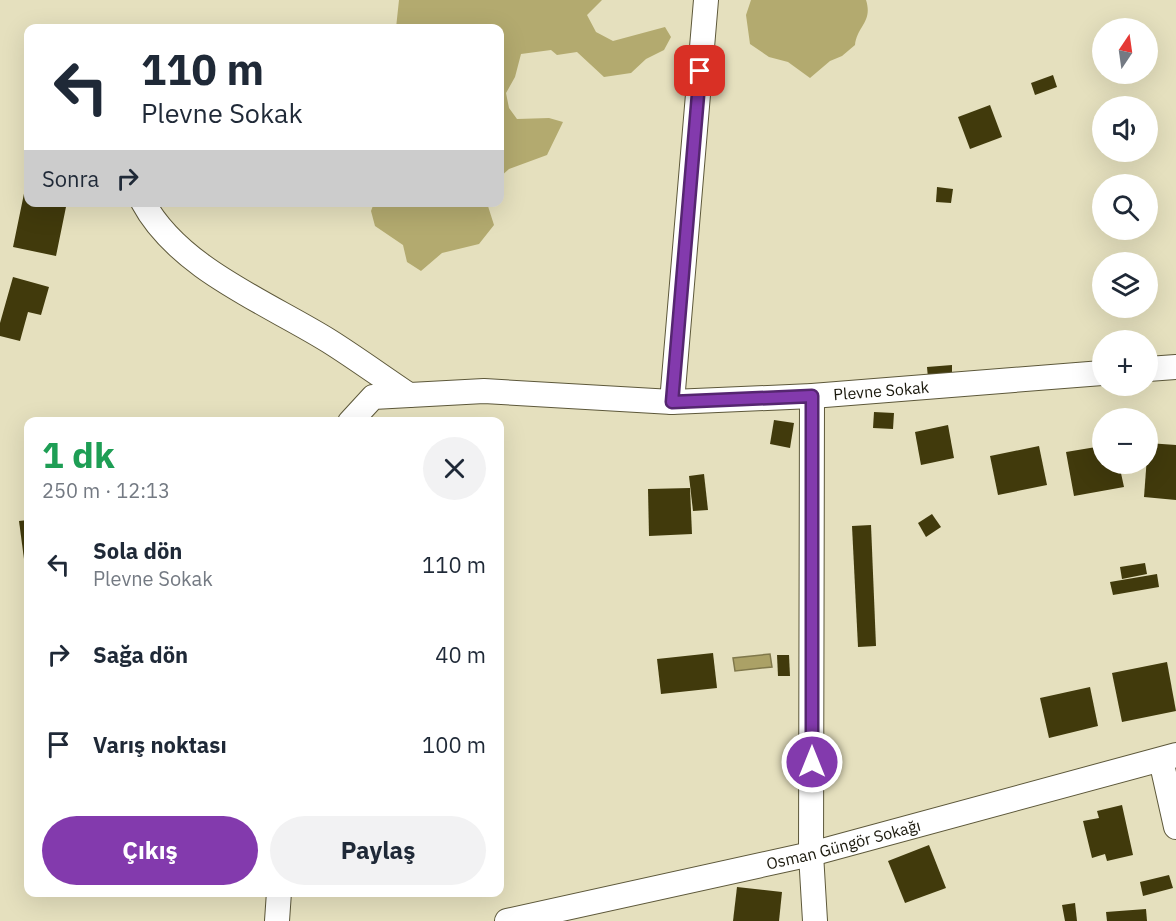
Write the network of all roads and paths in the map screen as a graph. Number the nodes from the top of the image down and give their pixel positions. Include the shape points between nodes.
1 (706, 0) edge
2 (146, 207) edge
3 (1176, 367) edge
4 (1158, 368) edge
5 (1092, 374) edge
6 (409, 395) junction
7 (812, 396) junction
8 (672, 402) junction
9 (355, 417) edge
10 (1168, 758) edge
11 (1176, 827) edge
12 (812, 854) junction
13 (279, 897) edge
14 (277, 921) edge
15 (507, 921) edge
16 (815, 921) edge

1 - 8 street
2 - 6 street via 153,221 197,264 330,341
3 - 4 street
5 - 7 street, Plevne Sokak
6 - 8 street, Plevne Sokak via 484,391
6 - 9 street, Plevne Sokak via 373,397
7 - 8 street, Plevne Sokak
7 - 12 street
10 - 11 street
10 - 12 street, Osman Güngör Sokağı
12 - 15 street, Osman Güngör Sokağı
12 - 16 street
13 - 14 street

